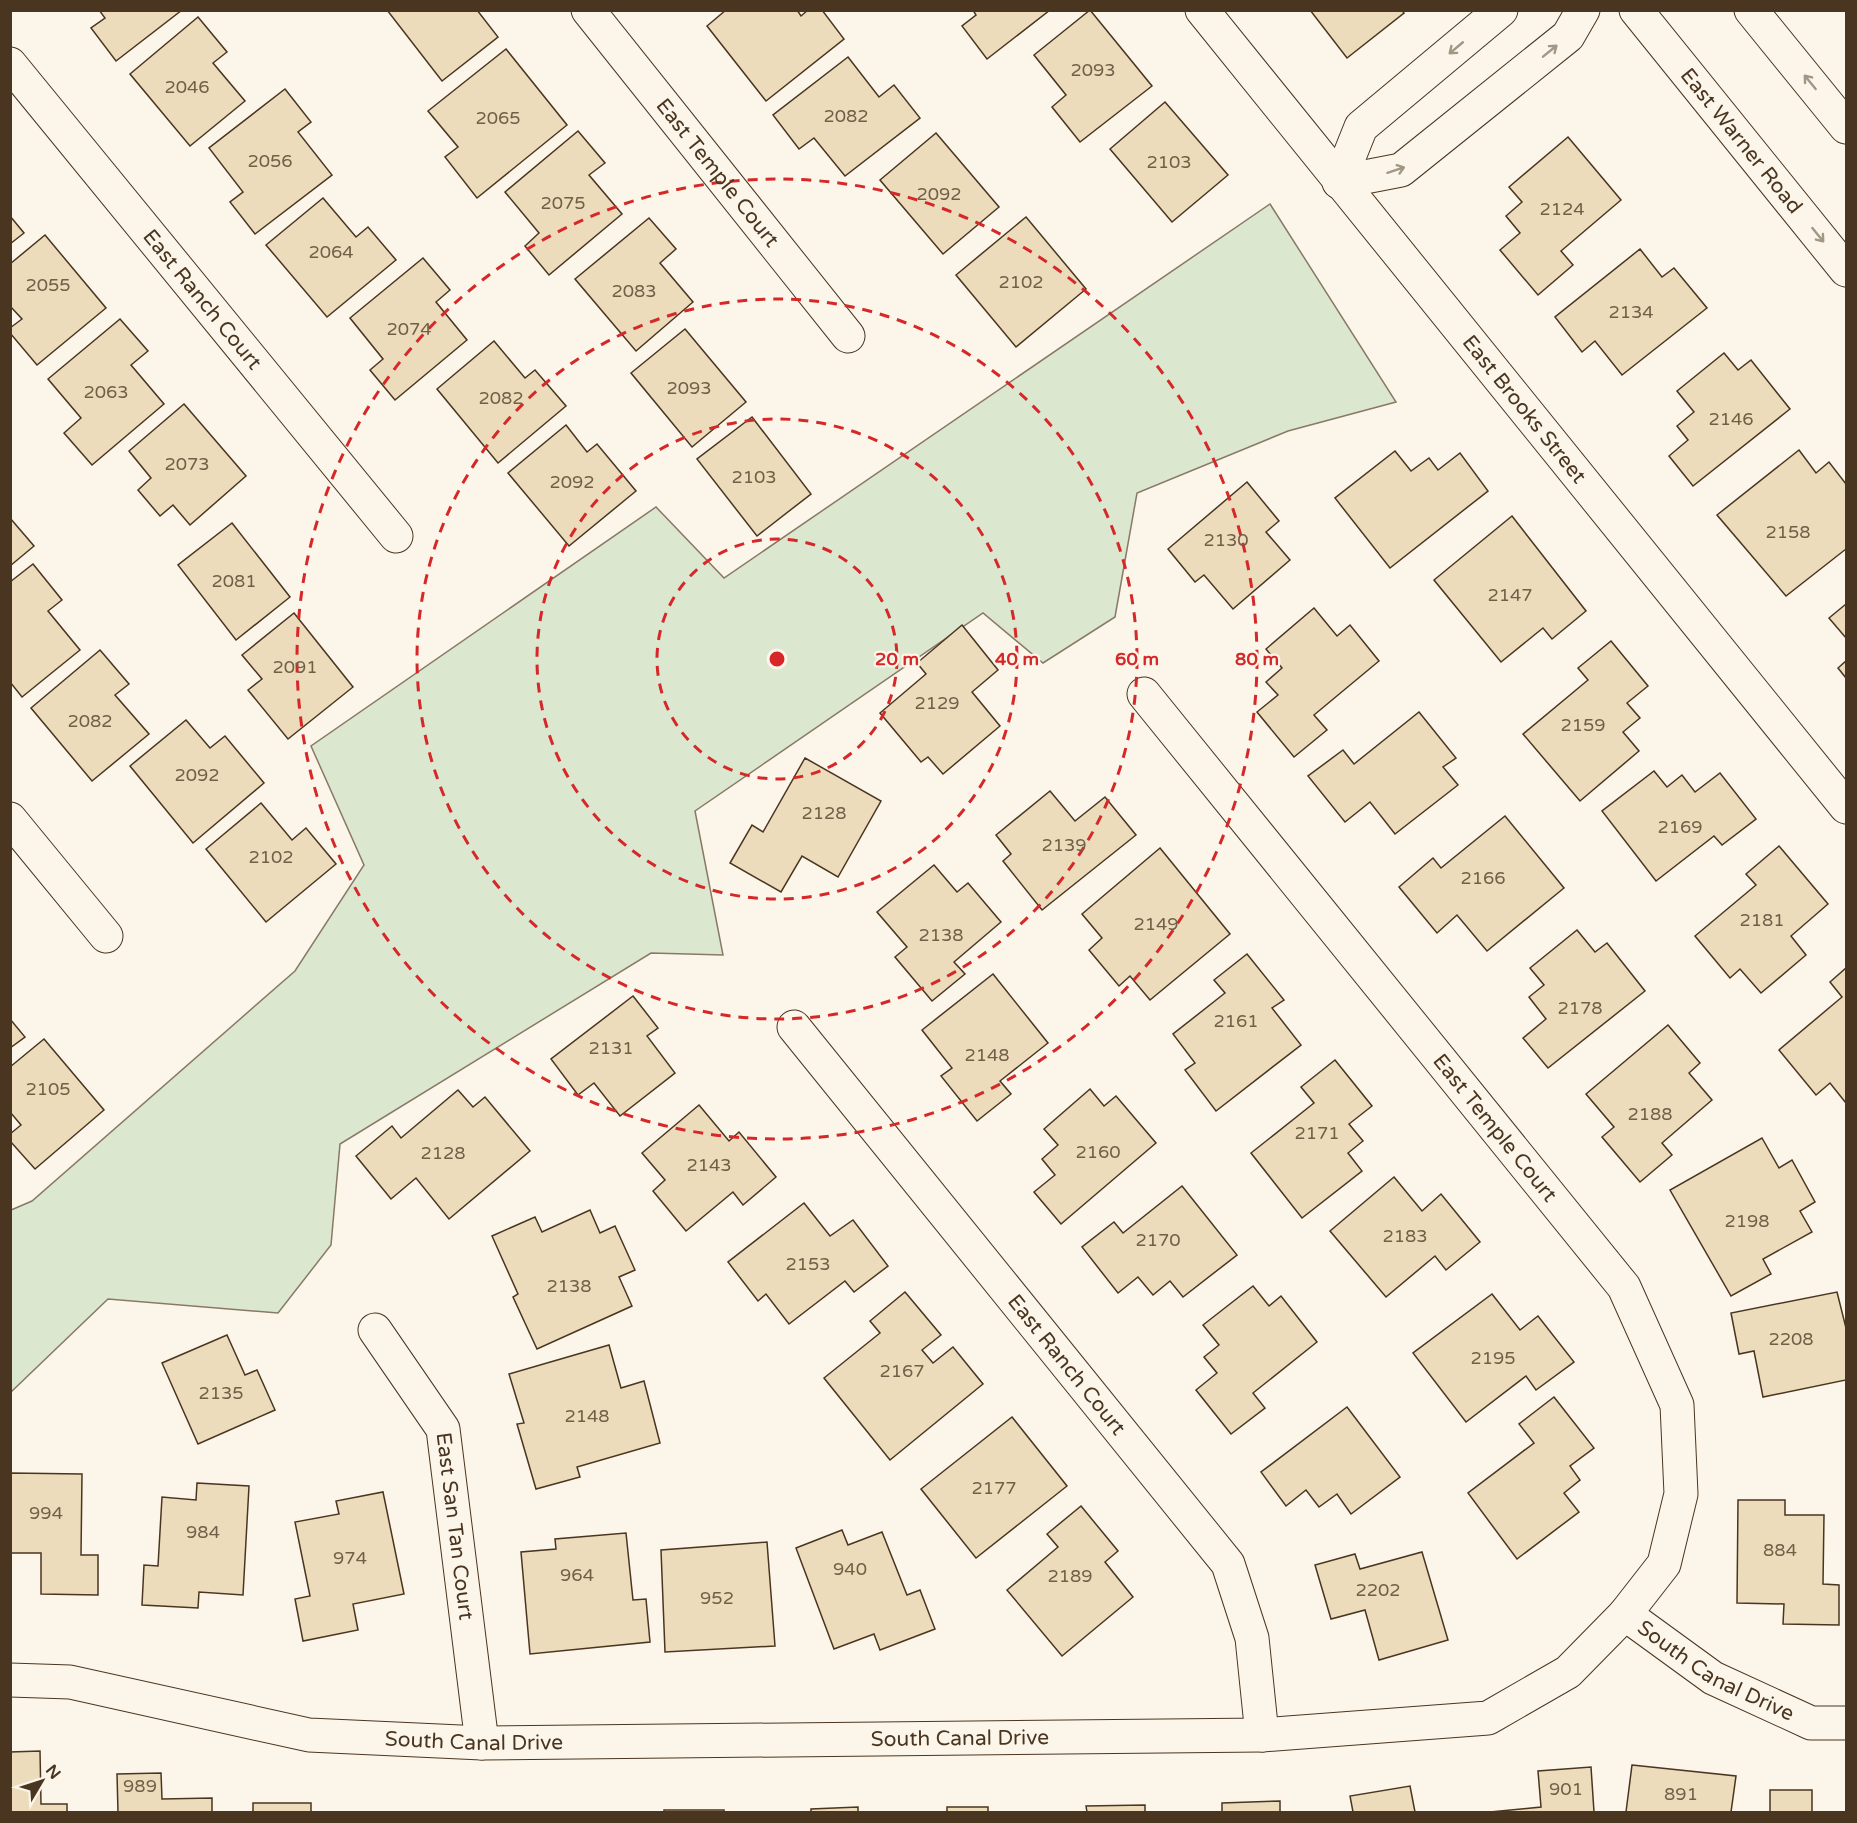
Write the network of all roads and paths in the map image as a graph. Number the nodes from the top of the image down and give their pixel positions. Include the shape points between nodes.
1 (588, 10) edge
2 (1202, 10) edge
3 (1501, 10) edge
4 (1583, 10) edge
5 (1636, 10) edge
6 (1751, 10) edge
7 (10, 64) edge
8 (1846, 128) edge
9 (1339, 182) junction
10 (1846, 270) edge
11 (848, 336) dead end
12 (396, 536) dead end
13 (1144, 694) dead end
14 (1846, 807) edge
15 (10, 819) edge
16 (106, 936) dead end
17 (794, 1027) dead end
18 (375, 1330) dead end
19 (1625, 1614) junction
20 (10, 1680) edge
21 (1846, 1723) edge
22 (1262, 1735) junction
23 (482, 1743) junction

1 - 11 street, East Temple Court
2 - 9 street, East Brooks Street
3 -> 9 street via 1361,127
9 -> 4 street via 1401,170 1568,36
5 -> 10 street, East Warner Road
8 -> 6 street
7 - 12 street, East Ranch Court
9 - 14 street, East Brooks Street
13 - 19 street, East Temple Court via 1624,1287 1677,1405 1681,1494 1664,1564
15 - 16 street
17 - 22 street, East Ranch Court via 1228,1564 1252,1638
18 - 23 street, East San Tan Court via 443,1429
19 - 21 street, South Canal Drive via 1713,1678 1811,1723
19 - 22 street, South Canal Drive via 1568,1672 1488,1718
20 - 23 street, South Canal Drive via 70,1682 309,1735
22 - 23 street, South Canal Drive

